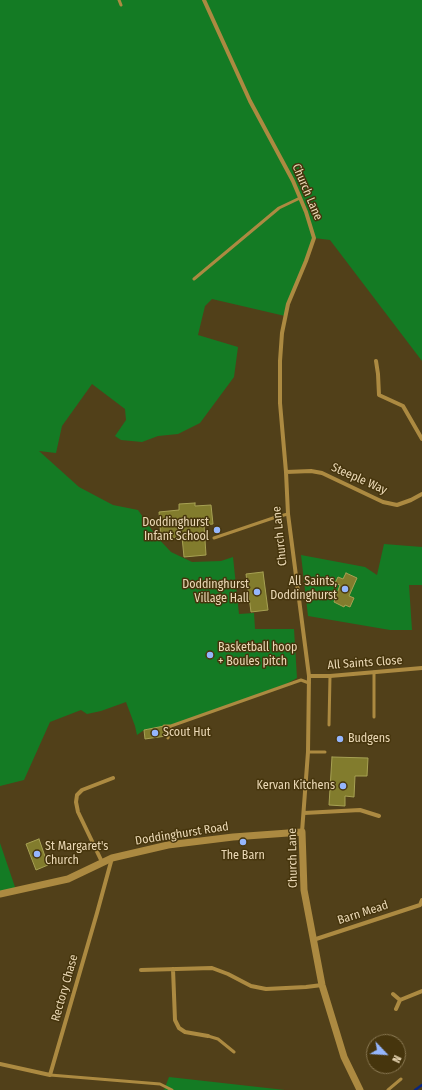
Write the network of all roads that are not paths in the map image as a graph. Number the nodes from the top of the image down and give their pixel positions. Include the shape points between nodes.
1 (119, 0) edge
2 (204, 0) edge
3 (121, 5) dead end
4 (300, 198) junction
5 (194, 279) dead end
6 (376, 361) dead end
7 (422, 439) edge
8 (286, 472) junction
9 (422, 494) edge
10 (288, 514) junction
11 (214, 538) dead end
12 (422, 668) edge
13 (374, 672) junction
14 (309, 676) junction
15 (330, 676) junction
16 (309, 683) junction
17 (374, 717) dead end
18 (329, 725) dead end
19 (164, 726) dead end
20 (171, 726) junction
21 (168, 738) dead end
22 (308, 752) junction
23 (325, 752) dead end
24 (114, 778) dead end
25 (304, 813) junction
26 (379, 816) dead end
27 (302, 832) junction
28 (112, 858) junction
29 (102, 862) junction
30 (0, 894) edge
31 (422, 900) edge
32 (421, 907) edge
33 (313, 940) junction
34 (173, 969) junction
35 (141, 970) dead end
36 (322, 985) junction
37 (422, 991) edge
38 (393, 994) dead end
39 (400, 1000) junction
40 (396, 1010) dead end
41 (208, 1036) joint
42 (234, 1052) dead end
43 (0, 1064) edge
44 (50, 1075) junction
45 (401, 1079) dead end
46 (356, 1089) edge
47 (172, 1090) edge
48 (388, 1090) edge

1 - 3 lane
2 - 4 street, Church Lane via 250,102
4 - 5 lane via 279,208
4 - 8 street, Church Lane via 314,238 288,304 282,333 280,403
6 - 7 street via 379,395 403,406
8 - 9 street, Steeple Way via 322,473 383,502 398,505
8 - 10 street, Church Lane
10 - 11 lane
10 - 14 street, Church Lane
12 - 13 street, All Saints Close
13 - 15 street, All Saints Close
13 - 17 lane
14 - 15 street, All Saints Close
14 - 16 street, Church Lane
15 - 18 lane
16 - 20 lane via 301,680 286,684
16 - 22 street, Church Lane
19 - 20 lane
20 - 21 lane
22 - 23 lane
22 - 25 street, Church Lane
24 - 29 street via 82,790 77,795 78,812
25 - 26 street via 360,810
25 - 27 street, Church Lane
27 - 28 street, Doddinghurst Road via 168,845
27 - 33 street, Church Lane via 304,890
28 - 29 street, Doddinghurst Road
28 - 44 street, Rectory Chase
29 - 30 street, Doddinghurst Road via 68,879
31 - 32 street, Barn Mead
32 - 33 street, Barn Mead
33 - 36 street, Church Lane
34 - 35 street
34 - 36 street via 212,968 251,986 266,989
34 - 41 street via 175,1020 179,1028 185,1032
36 - 46 street, Church Lane
37 - 39 street
38 - 39 street
39 - 40 street
41 - 42 lane via 218,1039
43 - 44 street
44 - 47 lane via 160,1084
45 - 48 lane

